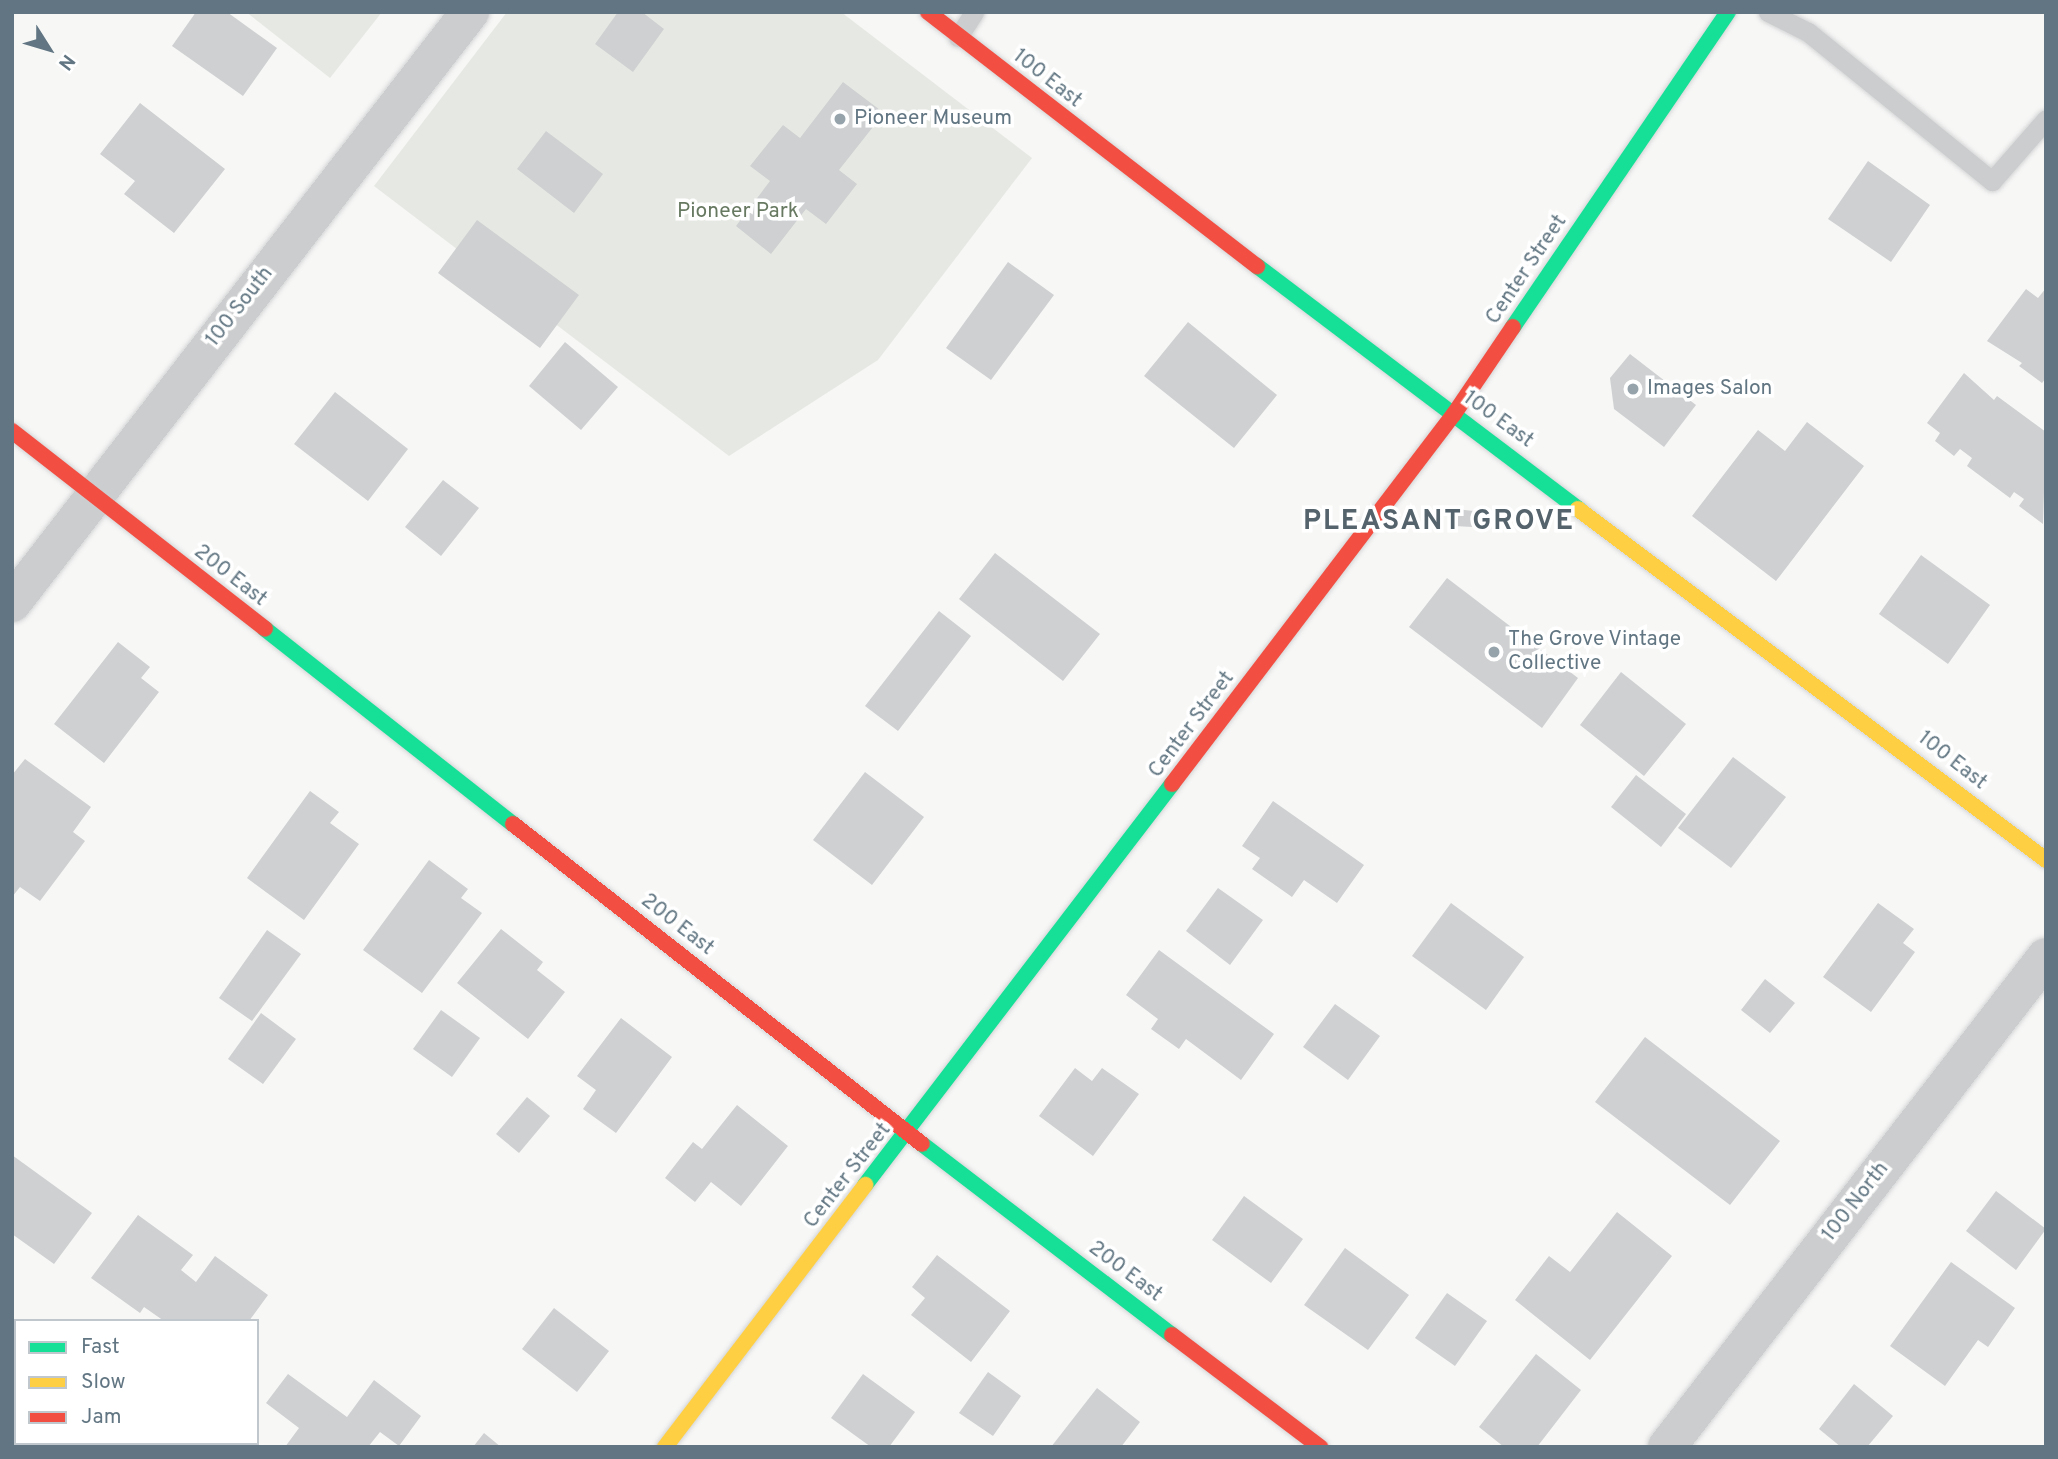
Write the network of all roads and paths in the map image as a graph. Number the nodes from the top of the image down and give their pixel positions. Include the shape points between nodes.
1 (470, 12) edge
2 (928, 12) edge
3 (974, 12) edge
4 (1728, 12) edge
5 (1768, 12) edge
6 (958, 37) junction
7 (2046, 119) edge
8 (1454, 414) junction
9 (12, 430) edge
10 (94, 495) junction
11 (12, 603) edge
12 (2046, 860) edge
13 (2046, 957) edge
14 (908, 1133) junction
15 (665, 1447) edge
16 (1320, 1447) edge
17 (1667, 1447) edge

1 - 10 street, 100 South
2 - 6 street, 100 East
3 - 6 lane
4 - 8 street, Center Street
5 - 7 lane via 1808,32 1992,181
6 - 8 street, 100 East
8 - 12 street, 100 East
8 - 14 street, Center Street
9 - 10 street, 200 East
10 - 11 street, 100 South
10 - 14 street, 200 East
13 - 17 street, 100 North
14 - 15 street, Center Street
14 - 16 street, 200 East

